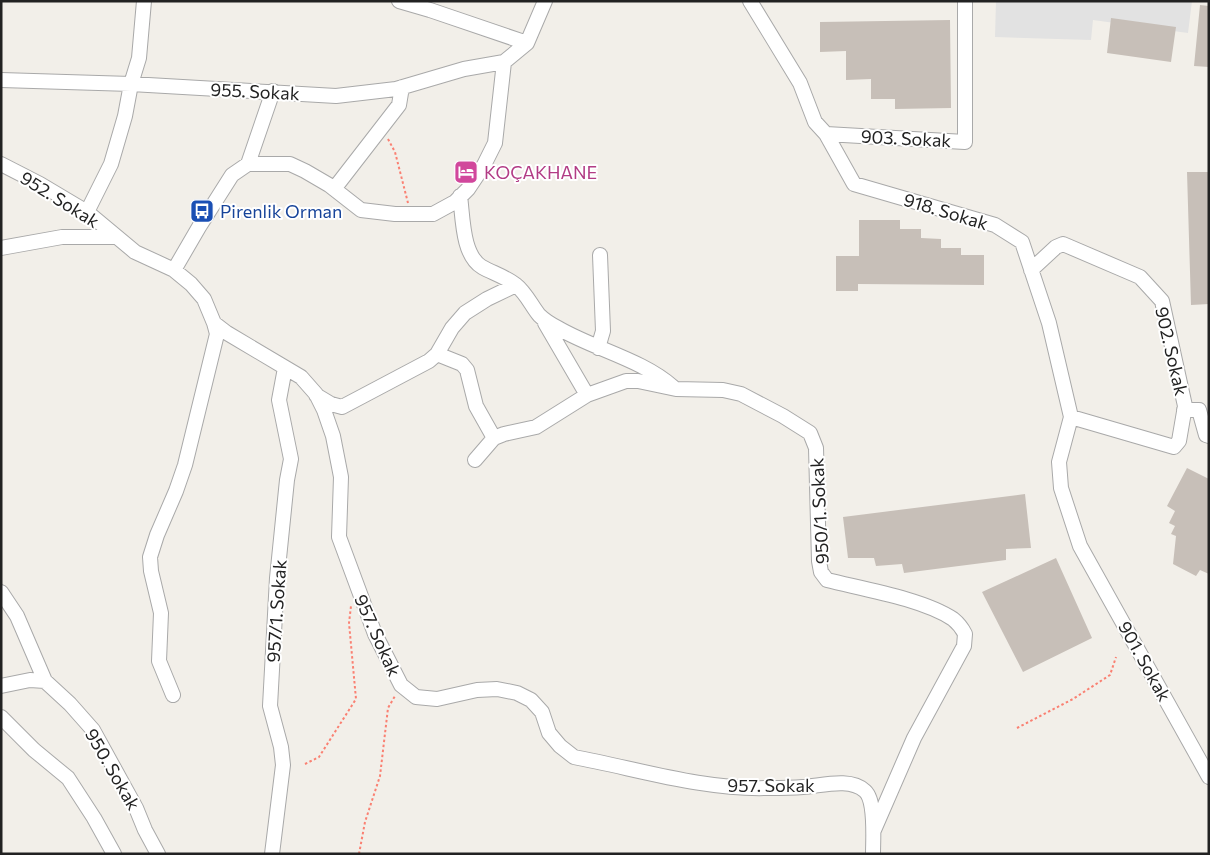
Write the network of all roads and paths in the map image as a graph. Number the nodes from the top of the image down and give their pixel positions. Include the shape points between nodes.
1 (144, 1) edge
2 (399, 1) edge
3 (545, 1) edge
4 (750, 1) edge
5 (965, 1) edge
6 (527, 43) junction
7 (504, 62) junction
8 (1, 80) edge
9 (131, 84) junction
10 (402, 88) junction
11 (273, 91) junction
12 (382, 128) junction
13 (826, 134) junction
14 (1, 164) edge
15 (248, 164) junction
16 (334, 189) junction
17 (460, 196) junction
18 (86, 212) junction
19 (410, 214) junction
20 (117, 237) junction
21 (1, 248) edge
22 (600, 255) dead end
23 (174, 270) junction
24 (1031, 270) junction
25 (516, 285) junction
26 (540, 315) junction
27 (214, 323) junction
28 (598, 348) junction
29 (436, 354) junction
30 (285, 368) junction
31 (676, 389) junction
32 (316, 394) junction
33 (587, 395) junction
34 (1184, 410) junction
35 (1071, 417) junction
36 (1209, 436) edge
37 (494, 438) junction
38 (475, 460) dead end
39 (1080, 546) joint
40 (1, 592) edge
41 (351, 605) dead end
42 (1116, 657) dead end
43 (44, 681) junction
44 (401, 685) junction
45 (1, 686) edge
46 (174, 695) dead end
47 (1, 717) edge
48 (1017, 728) dead end
49 (305, 764) dead end
50 (1209, 777) edge
51 (872, 835) junction
52 (114, 854) edge
53 (158, 854) edge
54 (272, 854) edge
55 (359, 854) edge
56 (873, 854) edge

1 - 9 street via 139,58
2 - 6 street
3 - 6 street
4 - 13 street, 918. Sokak via 800,83 815,122
5 - 13 street, 903. Sokak via 965,142
6 - 7 street
7 - 10 street, 955. Sokak via 464,69
7 - 17 street via 495,142 484,165
8 - 9 street, 955. Sokak
9 - 11 street, 955. Sokak
9 - 18 street via 111,164
10 - 11 street, 955. Sokak via 336,96
10 - 12 street via 399,105
11 - 15 street
12 - 16 street
12 - 19 path via 395,152
13 - 24 street, 918. Sokak via 854,184 995,225 1022,242
14 - 18 street, 952. Sokak
15 - 16 street via 290,164
15 - 23 street via 232,175
16 - 19 street via 361,210
17 - 19 street via 433,214
17 - 25 street via 467,247 473,260
18 - 20 street, 952. Sokak
20 - 21 street via 62,237
20 - 23 street via 135,252
22 - 28 street via 603,331
23 - 27 street via 204,299
24 - 34 street, 902. Sokak via 1062,244 1140,277 1162,301
24 - 35 street, 918. Sokak via 1049,323
25 - 26 street
25 - 29 street via 465,314
26 - 28 street via 555,327
26 - 33 street
27 - 30 street, 957. Sokak
27 - 46 street via 217,334 185,465 150,557 161,613 159,661
28 - 31 street via 663,378
29 - 32 street via 429,361 342,407
29 - 37 street via 462,364 467,370 476,406
30 - 32 street, 957. Sokak via 300,377
30 - 54 street, 957/1. Sokak via 279,400 291,459 277,578 270,706 283,765
31 - 33 street via 626,381
31 - 51 street, 950/1. Sokak via 723,390 741,394 810,433 816,448 819,561 827,580 914,603 953,619 965,634 964,646 914,738
32 - 44 street, 957. Sokak via 333,436 341,476 339,537 375,634
33 - 37 street via 536,427
34 - 35 street, 902. Sokak via 1179,441 1174,448
34 - 36 street via 1199,410
35 - 39 street, 918. Sokak via 1058,462 1061,488
37 - 38 street
39 - 50 street, 901. Sokak
40 - 43 street via 17,616
41 - 49 path via 356,699 319,757
42 - 48 path via 1110,676
43 - 45 street via 30,680
43 - 53 street, 950. Sokak via 93,730
44 - 51 street, 957. Sokak via 416,697 436,699 476,690 497,689 517,693 542,712 549,733 574,757 687,781 743,789 854,785 866,792 872,802
44 - 55 path via 388,708 380,776 365,822
47 - 52 street via 68,778
51 - 56 street, 957. Sokak

